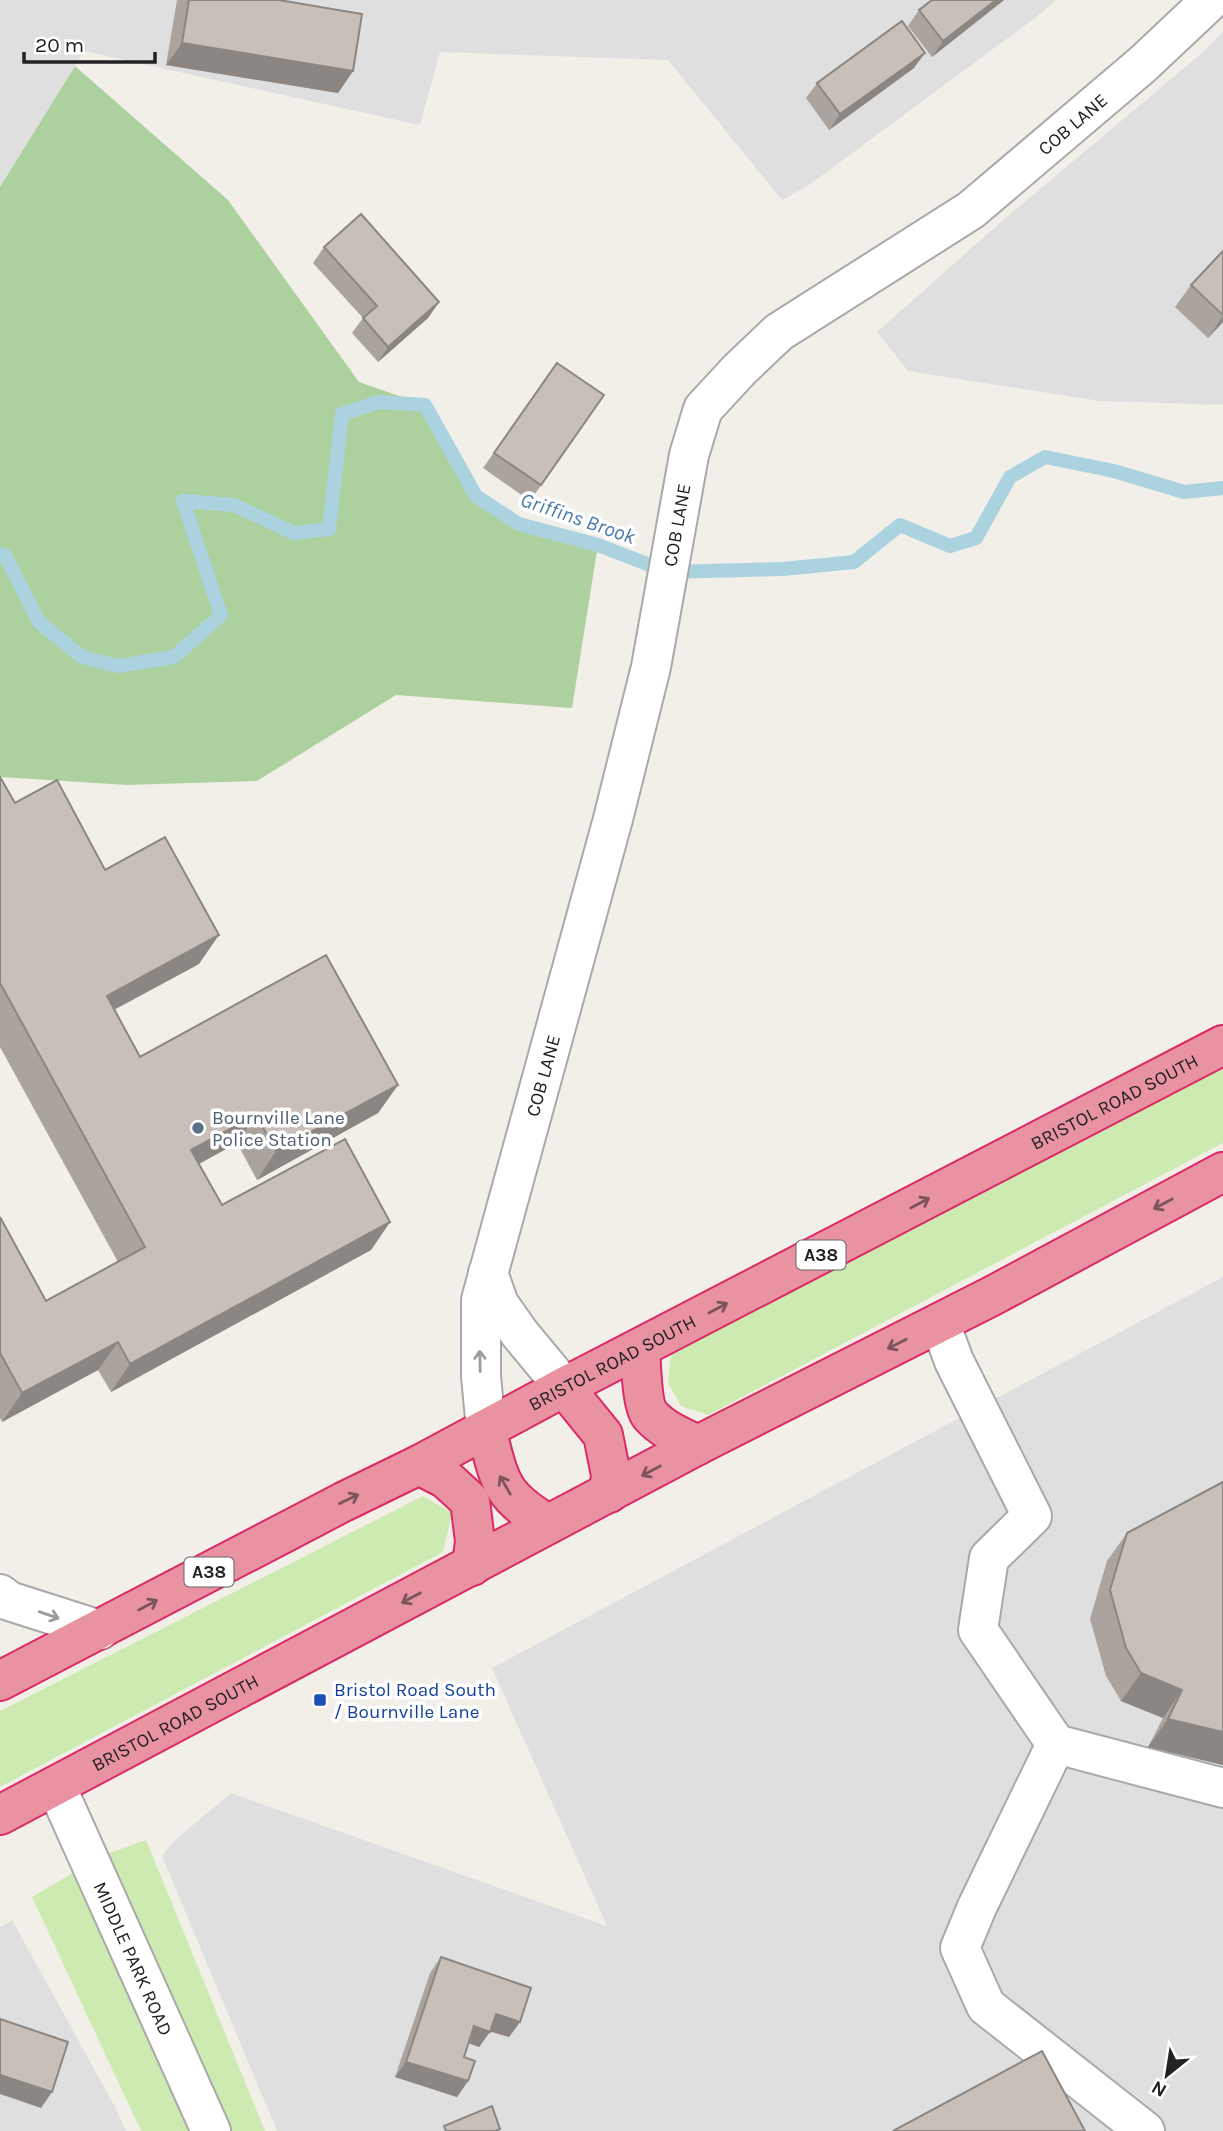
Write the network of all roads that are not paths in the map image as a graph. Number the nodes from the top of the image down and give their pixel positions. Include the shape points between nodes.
1 (1211, 0) edge
2 (1223, 1045) edge
3 (1223, 1172) edge
4 (488, 1273) junction
5 (940, 1323) junction
6 (640, 1349) junction
7 (565, 1387) junction
8 (486, 1429) junction
9 (698, 1445) junction
10 (419, 1465) junction
11 (609, 1493) junction
12 (548, 1524) junction
13 (471, 1566) junction
14 (0, 1594) edge
15 (100, 1630) junction
16 (0, 1681) edge
17 (1056, 1744) junction
18 (56, 1786) junction
19 (1223, 1788) edge
20 (0, 1815) edge
21 (211, 2131) edge
22 (1145, 2131) edge

1 - 4 street, COB LANE via 971,210 779,332 704,409 689,455 651,667
6 -> 2 highway, BRISTOL ROAD SOUTH / A38
3 -> 5 highway, BRISTOL ROAD SOUTH
4 - 7 street via 499,1304
8 -> 4 street, COB LANE via 480,1312
5 -> 9 highway, BRISTOL ROAD SOUTH
5 - 17 street via 1032,1516 989,1558 978,1630
6 - 7 highway, BRISTOL ROAD SOUTH / A38
6 - 9 highway via 648,1413 669,1431
7 - 8 highway, BRISTOL ROAD SOUTH / A38
7 - 11 highway via 603,1434 611,1475
8 - 10 highway, BRISTOL ROAD SOUTH / A38
12 -> 8 highway via 522,1509 502,1486
9 -> 11 highway, BRISTOL ROAD SOUTH
10 - 13 highway via 446,1479 470,1501 475,1541
15 -> 10 highway, BRISTOL ROAD SOUTH / A38
11 - 12 highway, BRISTOL ROAD SOUTH
12 - 13 highway, BRISTOL ROAD SOUTH
13 -> 18 highway, BRISTOL ROAD SOUTH
14 -> 15 street via 9,1601
15 - 16 highway, BRISTOL ROAD SOUTH / A38
17 - 19 street
17 - 22 street via 960,1948 986,2006
18 - 20 highway, BRISTOL ROAD SOUTH
18 - 21 street, MIDDLE PARK ROAD

